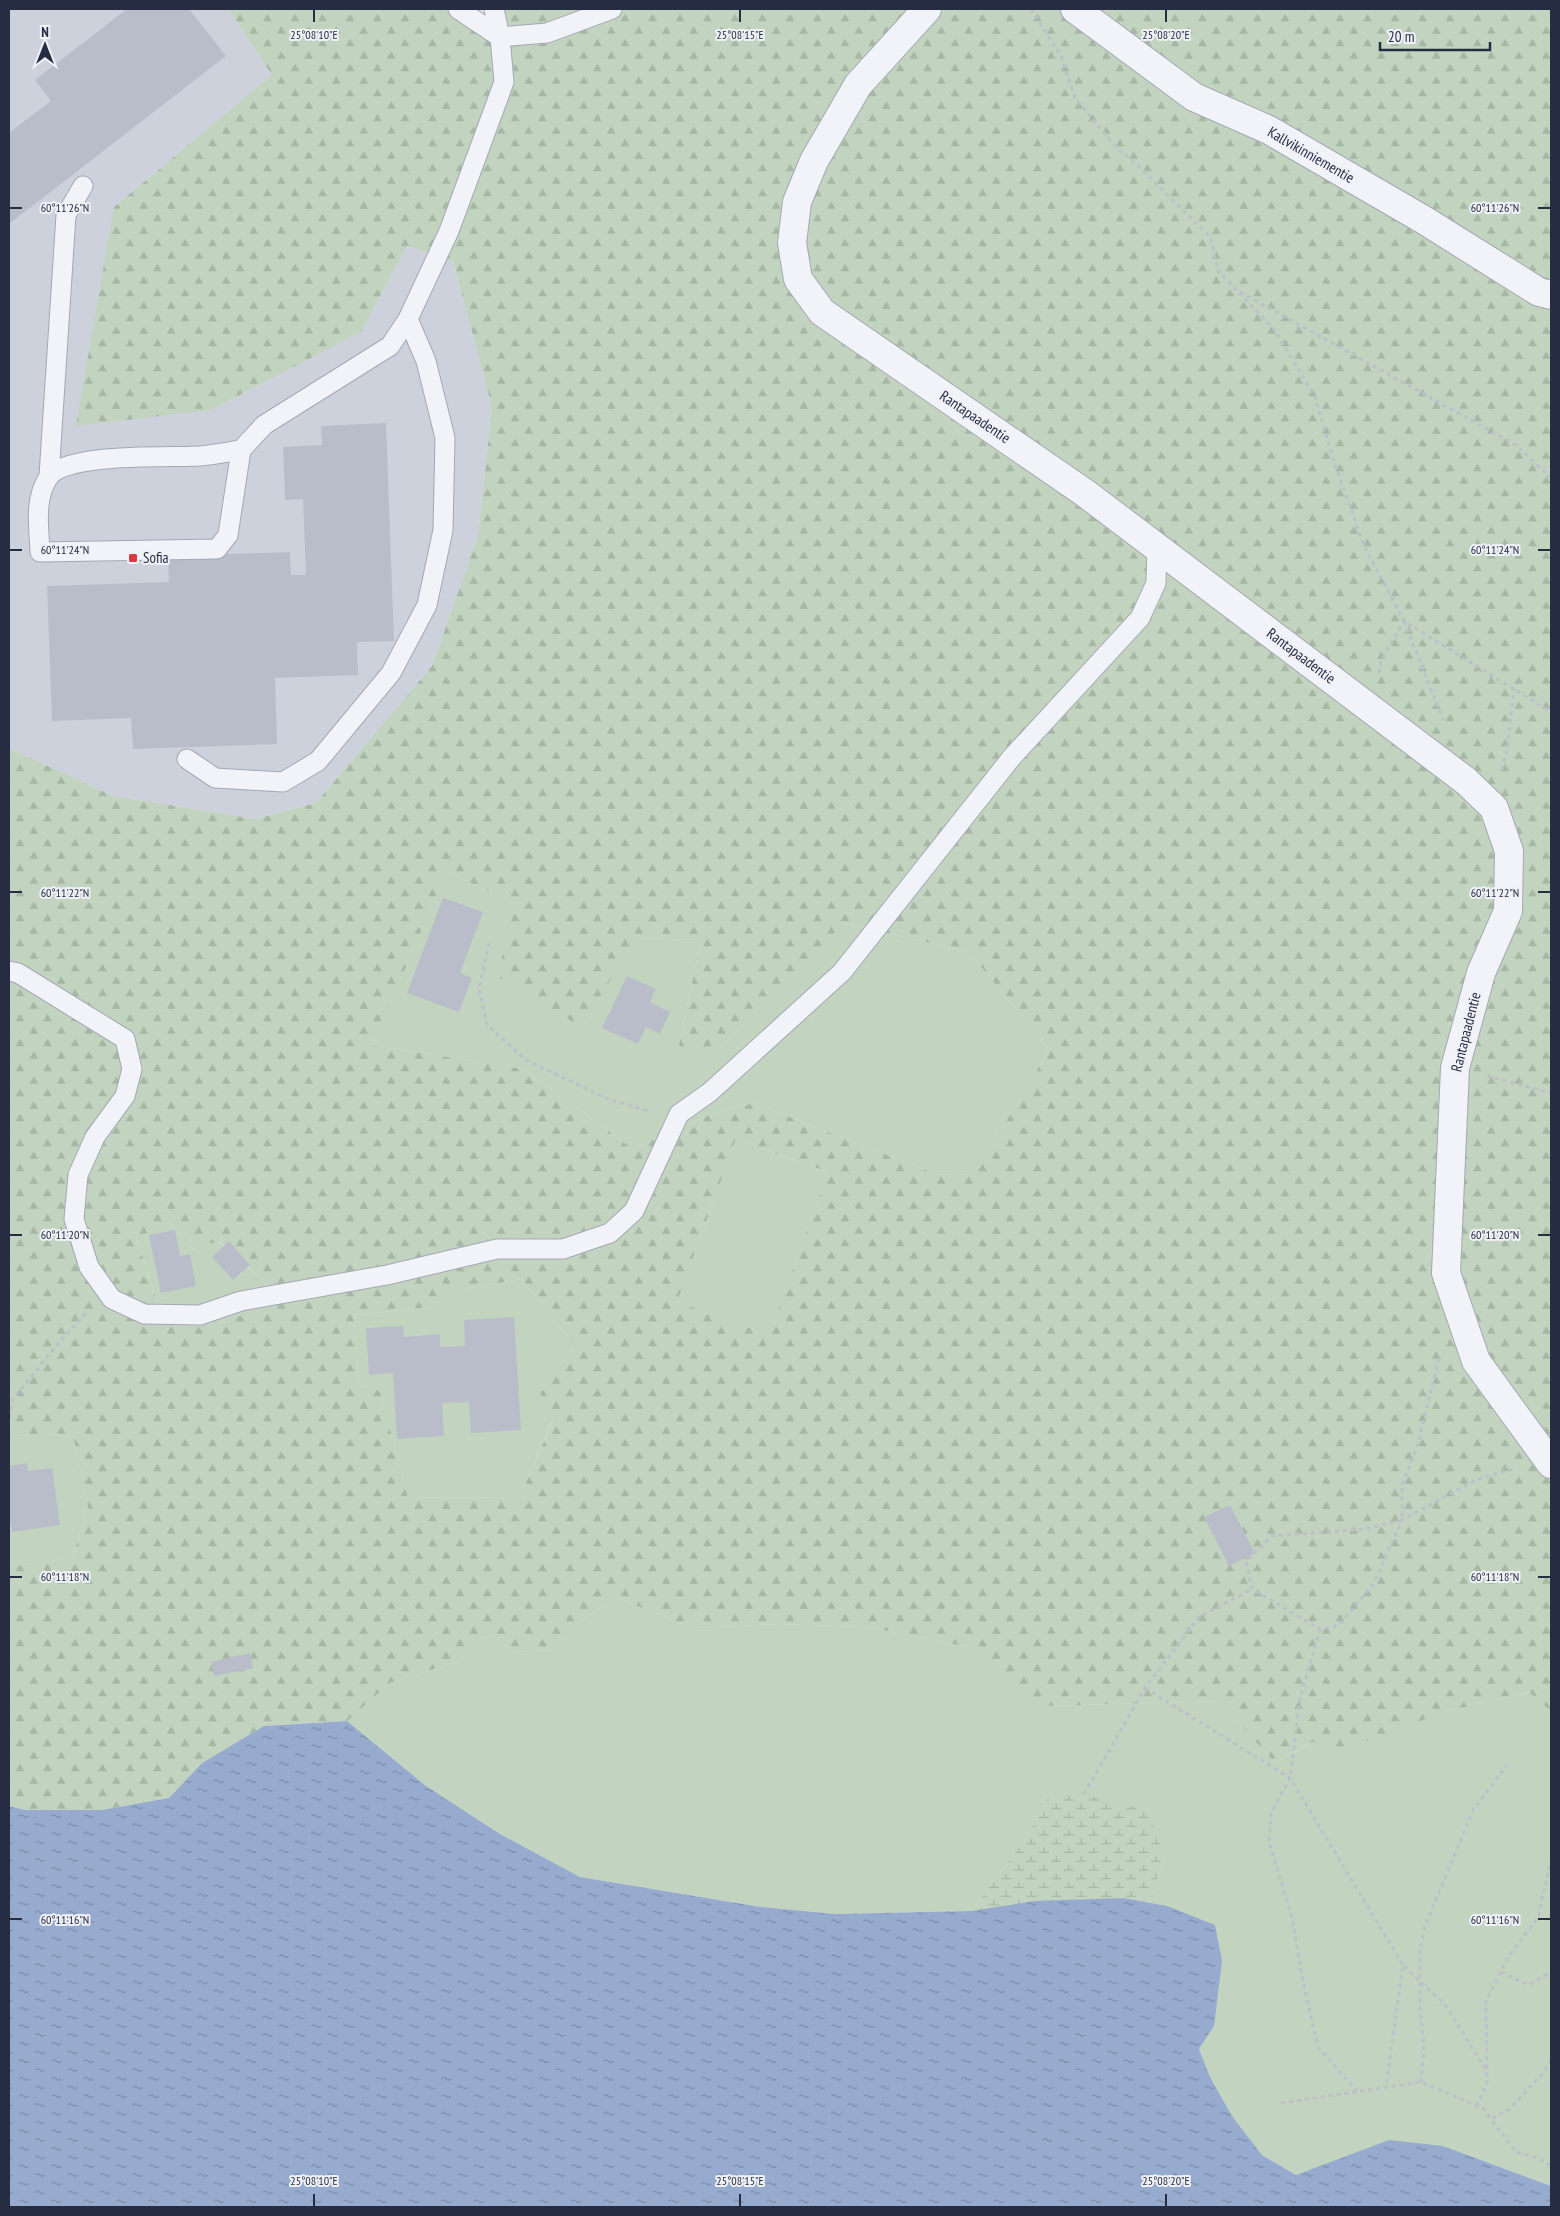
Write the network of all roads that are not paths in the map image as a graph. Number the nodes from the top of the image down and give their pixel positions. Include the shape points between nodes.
1 (458, 9) edge
2 (494, 9) edge
3 (612, 9) edge
4 (927, 9) edge
5 (1075, 9) edge
6 (500, 37) junction
7 (83, 186) dead end
8 (1551, 296) edge
9 (408, 319) junction
10 (242, 450) junction
11 (49, 476) junction
12 (1157, 547) junction
13 (187, 759) dead end
14 (9, 972) edge
15 (1549, 1462) edge

1 - 6 lane
2 - 6 lane
3 - 6 lane via 547,33
4 - 12 street, Rantapaadentie via 858,85 814,161 797,202 792,243 798,279 822,312 1085,493
5 - 8 street, Kallvikinniementie via 1194,96 1269,130 1424,220 1539,292
6 - 9 lane via 504,82 449,232
7 - 11 lane via 66,215
9 - 10 lane via 390,346 264,425
9 - 13 lane via 426,361 445,438 443,530 427,606 392,673 318,761 282,782 215,778
10 - 11 lane via 201,456 112,458 63,467
10 - 11 lane via 228,535 217,549 40,552 39,496
12 - 14 lane via 1156,583 1140,618 1012,757 842,972 710,1092 679,1114 634,1211 610,1233 563,1249 497,1249 387,1275 241,1301 200,1315 144,1314 112,1299 89,1267 74,1219 78,1175 95,1137 126,1096 132,1069 125,1039 18,973
12 - 15 street, Rantapaadentie via 1466,781 1494,808 1509,851 1508,911 1481,973 1455,1068 1446,1273 1476,1361

